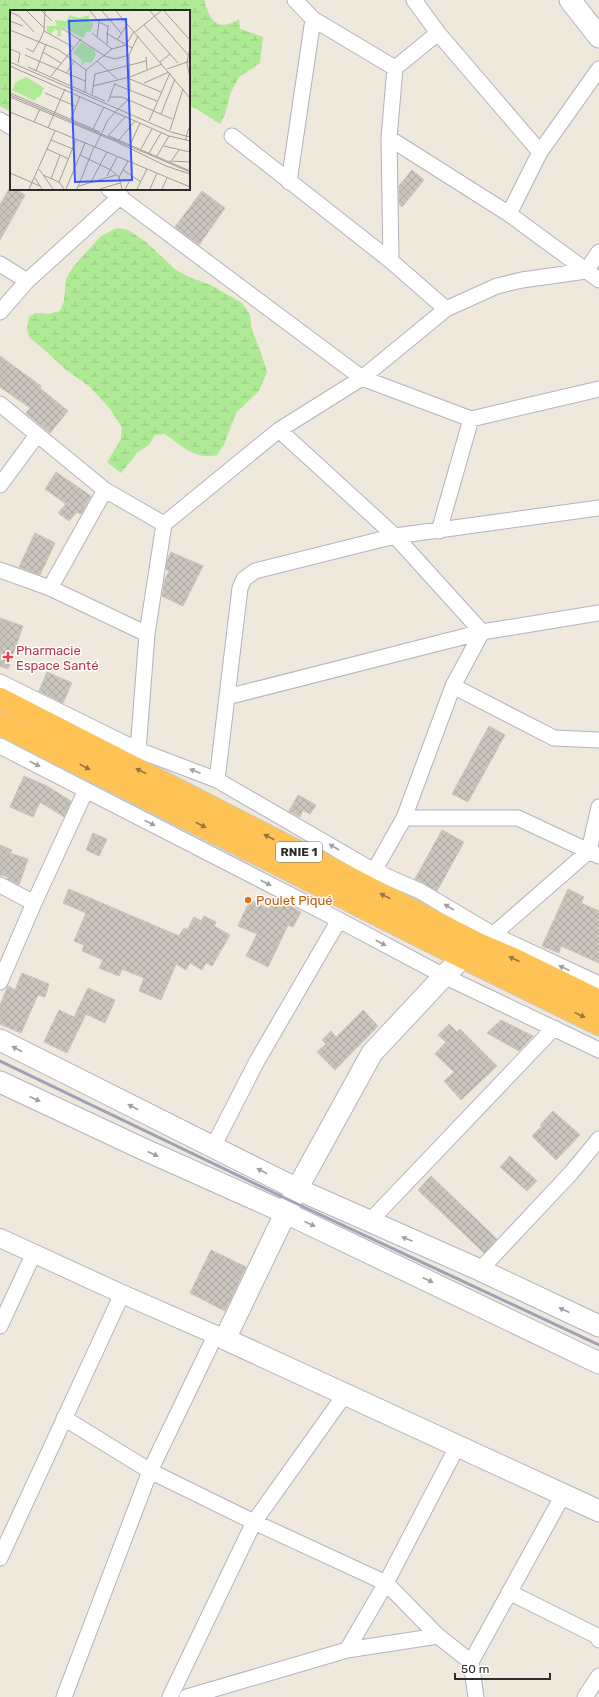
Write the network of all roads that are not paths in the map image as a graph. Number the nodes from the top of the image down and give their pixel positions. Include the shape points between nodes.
1 (295, 0) edge
2 (414, 0) edge
3 (570, 0) edge
4 (313, 19) junction
5 (438, 34) junction
6 (599, 36) edge
7 (395, 68) junction
8 (599, 69) edge
9 (0, 120) edge
10 (10, 126) edge
11 (232, 136) dead end
12 (389, 138) junction
13 (540, 152) junction
14 (290, 182) junction
15 (115, 193) edge
16 (509, 214) junction
17 (599, 252) edge
18 (391, 261) junction
19 (0, 264) edge
20 (586, 271) junction
21 (599, 280) edge
22 (27, 281) junction
23 (446, 309) junction
24 (0, 312) edge
25 (362, 378) junction
26 (599, 389) edge
27 (0, 404) edge
28 (470, 419) junction
29 (279, 430) junction
30 (37, 435) junction
31 (0, 485) edge
32 (105, 490) junction
33 (599, 508) edge
34 (164, 524) junction
35 (438, 531) junction
36 (395, 536) junction
37 (0, 570) edge
38 (50, 588) junction
39 (599, 613) edge
40 (482, 632) junction
41 (147, 634) junction
42 (0, 682) edge
43 (453, 686) junction
44 (227, 697) junction
45 (0, 699) edge
46 (0, 724) edge
47 (599, 740) edge
48 (0, 746) edge
49 (138, 750) junction
50 (217, 780) junction
51 (86, 790) junction
52 (599, 808) edge
53 (404, 818) junction
54 (594, 854) edge
55 (374, 871) junction
56 (0, 885) edge
57 (34, 903) junction
58 (339, 920) junction
59 (479, 946) junction
60 (444, 976) junction
61 (0, 982) edge
62 (599, 984) edge
63 (599, 1001) edge
64 (599, 1024) edge
65 (554, 1028) junction
66 (0, 1040) edge
67 (599, 1050) edge
68 (0, 1082) edge
69 (599, 1140) edge
70 (213, 1147) junction
71 (297, 1189) junction
72 (286, 1213) junction
73 (369, 1222) junction
74 (0, 1238) edge
75 (34, 1253) junction
76 (480, 1270) junction
77 (122, 1294) junction
78 (598, 1324) edge
79 (0, 1326) edge
80 (220, 1337) junction
81 (599, 1363) edge
82 (346, 1393) junction
83 (64, 1418) junction
84 (458, 1445) junction
85 (150, 1471) junction
86 (563, 1494) junction
87 (599, 1511) edge
88 (254, 1522) junction
89 (0, 1558) edge
90 (386, 1583) junction
91 (509, 1592) junction
92 (438, 1636) junction
93 (599, 1640) edge
94 (347, 1650) junction
95 (471, 1662) junction
96 (599, 1676) edge
97 (64, 1697) edge
98 (170, 1697) edge
99 (187, 1697) edge
100 (476, 1697) edge
101 (585, 1697) edge

1 - 4 street
2 - 5 street
3 - 6 main road
4 - 7 street
4 - 14 street
5 - 7 street
5 - 13 street
7 - 12 street
8 - 13 street
9 - 10 street
11 - 14 street
12 - 16 street
12 - 18 street
13 - 16 street
14 - 18 street
15 - 22 street
15 - 25 street
16 - 20 street
17 - 20 street
18 - 23 street
19 - 22 street
20 - 21 street
20 - 23 street via 497,286
22 - 24 street
23 - 25 street
25 - 28 street
25 - 29 street
26 - 28 street
27 - 30 street
28 - 35 street
29 - 34 street
29 - 36 street
30 - 31 street
30 - 32 street
32 - 34 street
32 - 38 street
33 - 35 street
34 - 41 street
35 - 36 street
36 - 40 street
36 - 44 street via 255,571 244,579 240,588
37 - 38 street
38 - 41 street
39 - 40 street
40 - 43 street
40 - 44 street
41 - 49 street
42 - 49 street
43 - 47 street via 554,738
43 - 53 street
44 - 50 street
59 -> 45 highway, RNIE 1
46 -> 59 highway, RNIE 1
48 -> 51 street
50 -> 49 street
55 -> 50 street
51 - 57 street
51 -> 58 street
52 - 54 street
53 - 54 street via 518,818
53 - 55 street
54 - 59 street
59 -> 55 street via 420,891
56 - 57 street
57 - 61 street
58 -> 60 street
58 - 70 street via 257,1060
59 - 60 main road
62 -> 59 street
63 -> 59 highway, RNIE 1 via 511,958
59 -> 64 highway, RNIE 1
60 - 65 street
60 - 71 main road via 372,1053
65 - 67 street
65 - 73 street
70 -> 66 main road
68 -> 72 main road
69 - 76 street
71 -> 70 main road
71 - 72 main road
71 - 73 main road
72 - 80 main road
72 -> 81 main road
76 -> 73 main road
74 - 75 street
75 - 77 street
75 - 79 street
78 -> 76 main road
77 - 80 street
77 - 83 street
80 - 82 main road
80 - 85 street
82 - 84 main road
82 - 88 street
83 - 85 street
83 - 89 street
84 - 86 main road
84 - 90 street
85 - 88 street
85 - 97 street
86 - 87 main road
86 - 91 street
88 - 90 street
88 - 98 street
90 - 92 street
90 - 94 street
91 - 93 street via 599,1637
91 - 95 street
92 - 94 street
92 - 95 street
94 - 99 street
95 - 100 street
96 - 101 street

